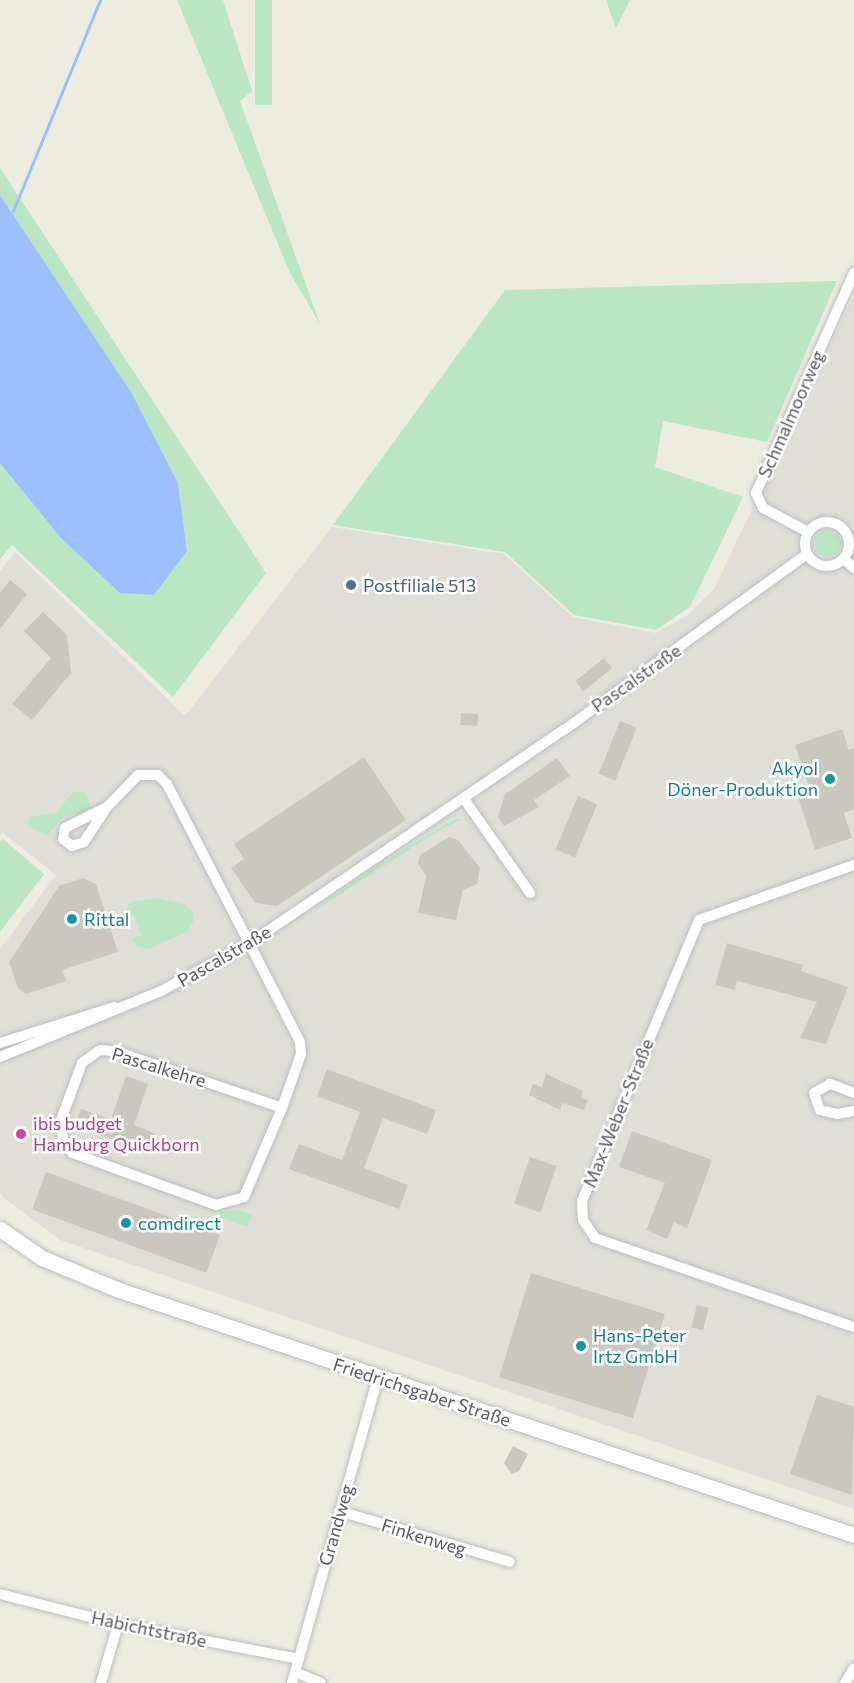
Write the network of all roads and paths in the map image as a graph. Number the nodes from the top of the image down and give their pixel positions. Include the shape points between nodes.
1 (854, 273) edge
2 (850, 529) edge
3 (808, 532) junction
4 (807, 554) junction
5 (844, 559) junction
6 (854, 568) edge
7 (464, 799) junction
8 (107, 807) dead end
9 (854, 866) edge
10 (530, 893) dead end
11 (250, 943) junction
12 (129, 1005) junction
13 (0, 1043) edge
14 (0, 1057) edge
15 (854, 1093) edge
16 (282, 1108) junction
17 (854, 1111) edge
18 (0, 1229) edge
19 (854, 1327) edge
20 (378, 1377) junction
21 (339, 1511) junction
22 (854, 1534) edge
23 (510, 1562) dead end
24 (0, 1594) edge
25 (118, 1624) junction
26 (299, 1659) junction
27 (854, 1668) edge
28 (294, 1678) edge
29 (102, 1683) edge
30 (321, 1683) edge
31 (845, 1683) edge

1 - 3 street, Schmalmoorweg via 756,493 763,508
2 - 3 street via 826,522
2 - 5 street
3 - 4 street
4 - 5 street via 817,564 833,565
4 - 7 street, Pascalstraße
5 - 6 street
7 - 10 street
7 - 11 street, Pascalstraße
8 - 11 street via 131,778 158,775 167,784
9 - 19 street, Max-Weber-Straße via 699,920 582,1201 583,1220 596,1238
11 - 12 street, Pascalstraße
11 - 16 street via 300,1042 301,1054
12 - 13 street, Pascalstraße
12 - 14 street, Pascalstraße
15 - 17 street via 830,1084 814,1093 820,1110 838,1114
16 - 16 street, Pascalkehre via 115,1051 100,1050 82,1063 61,1120 63,1139 72,1153 216,1205 244,1197
18 - 20 main road, Friedrichsgaber Straße via 42,1258 119,1290
20 - 21 street, Grandweg
20 - 22 main road, Friedrichsgaber Straße
21 - 23 street, Finkenweg
21 - 26 street, Grandweg
24 - 25 street, Habichtstraße
25 - 26 street, Habichtstraße
25 - 29 street
26 - 28 street, Grandweg
27 - 31 street
28 - 30 street, Grandweg

